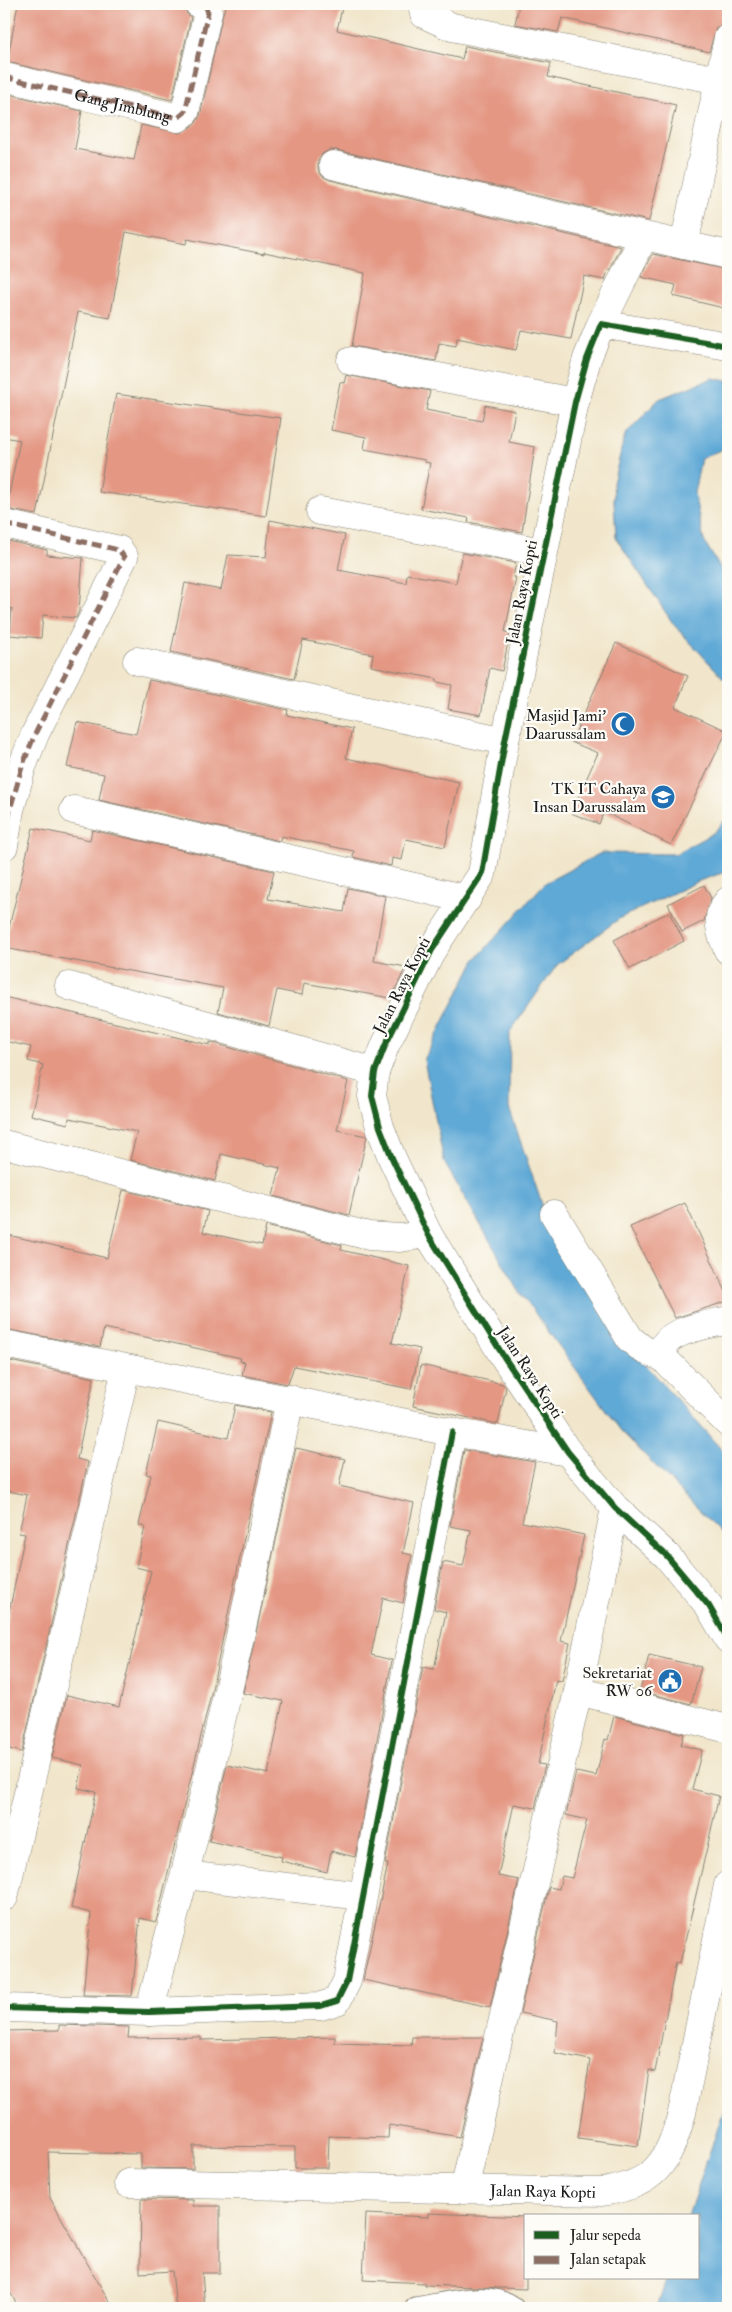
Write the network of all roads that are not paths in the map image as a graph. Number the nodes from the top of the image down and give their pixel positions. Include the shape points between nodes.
1 (199, 4) edge
2 (422, 4) edge
3 (728, 38) edge
4 (4, 78) edge
5 (719, 80) junction
6 (333, 165) dead end
7 (644, 236) junction
8 (684, 246) junction
9 (728, 255) edge
10 (600, 324) junction
11 (728, 346) edge
12 (351, 361) dead end
13 (575, 402) junction
14 (320, 510) dead end
15 (4, 524) edge
16 (543, 552) junction
17 (137, 660) dead end
18 (505, 741) junction
19 (74, 810) dead end
20 (4, 846) edge
21 (467, 899) junction
22 (728, 901) edge
23 (728, 950) edge
24 (69, 986) dead end
25 (375, 1072) junction
26 (4, 1144) edge
27 (554, 1214) dead end
28 (428, 1234) junction
29 (728, 1320) edge
30 (4, 1344) edge
31 (664, 1358) junction
32 (126, 1368) junction
33 (290, 1399) junction
34 (728, 1423) edge
35 (452, 1432) junction
36 (568, 1452) junction
37 (615, 1508) junction
38 (728, 1639) edge
39 (578, 1691) junction
40 (728, 1729) edge
41 (186, 1875) junction
42 (728, 1885) edge
43 (362, 1896) junction
44 (4, 1897) edge
45 (4, 2008) edge
46 (149, 2012) junction
47 (128, 2183) dead end
48 (464, 2190) junction
49 (414, 2308) edge
50 (513, 2308) edge

1 - 4 street, Gang Jimblung via 208,12 185,112 178,118
2 - 5 street via 424,14 452,27
3 - 5 street
5 - 8 street
6 - 7 street
7 - 8 street
7 - 10 street, Jalan Raya Kopti
8 - 9 street
10 - 11 street
10 - 13 street, Jalan Raya Kopti
12 - 13 street
13 - 16 street, Jalan Raya Kopti
14 - 16 street
15 - 20 street via 119,550 124,557 31,742 10,810
16 - 18 street, Jalan Raya Kopti
17 - 18 street
18 - 21 street, Jalan Raya Kopti via 482,874
19 - 21 street
21 - 25 street, Jalan Raya Kopti via 432,950
22 - 23 street via 723,907 720,927
24 - 25 street
25 - 28 street, Jalan Raya Kopti via 372,1096 380,1128
26 - 28 street via 370,1236 400,1238
27 - 31 street via 630,1339 644,1350
28 - 36 street, Jalan Raya Kopti via 504,1357
29 - 31 street via 672,1336 665,1344
30 - 32 street
31 - 34 street
32 - 33 street
32 - 44 street
33 - 35 street
33 - 41 street via 252,1587
35 - 36 street
35 - 43 street
36 - 37 street, Jalan Raya Kopti
37 - 38 street, Jalan Raya Kopti via 667,1556 710,1606
37 - 39 street
39 - 40 street
39 - 48 street
41 - 43 street
41 - 46 street
42 - 48 street, Jalan Raya Kopti via 682,2113 675,2139 661,2164 646,2180 626,2189 602,2192
43 - 46 street via 347,1981 336,2001 321,2006
45 - 46 street
47 - 48 street, Jalan Raya Kopti
49 - 50 lane via 474,2299 505,2302

